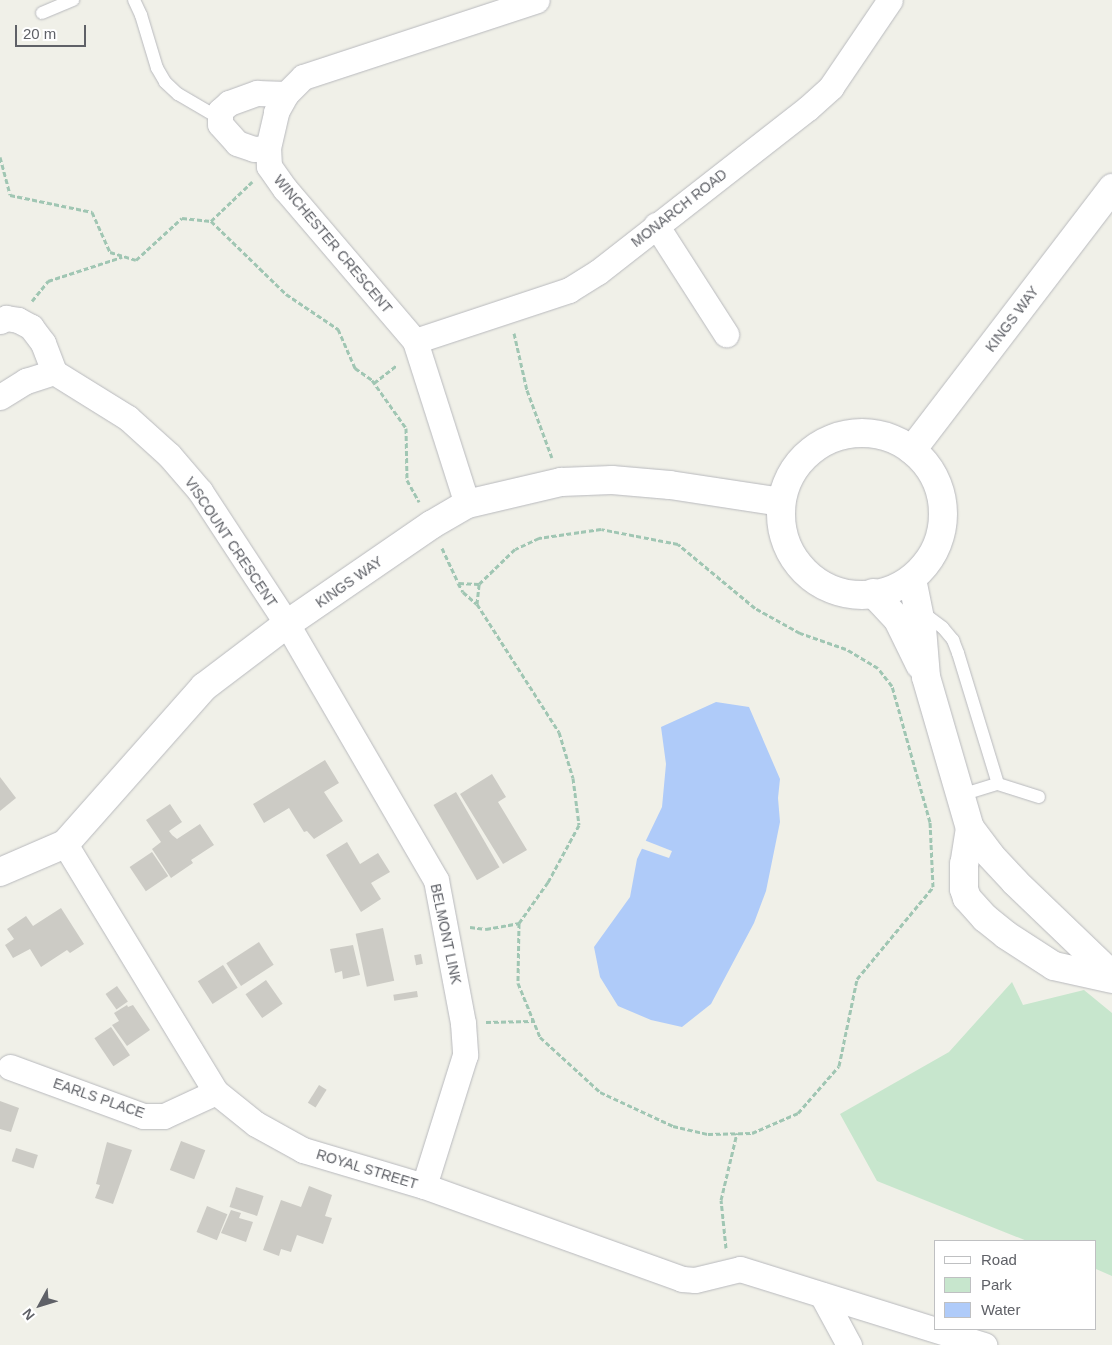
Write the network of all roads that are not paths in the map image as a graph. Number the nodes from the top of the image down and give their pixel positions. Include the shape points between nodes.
1 (73, 0) edge
2 (134, 0) edge
3 (537, 0) edge
4 (890, 0) edge
5 (42, 13) dead end
6 (286, 94) junction
7 (218, 118) junction
8 (269, 157) junction
9 (1112, 188) edge
10 (656, 225) junction
11 (9, 320) edge
12 (726, 334) dead end
13 (415, 341) junction
14 (54, 372) junction
15 (0, 397) edge
16 (912, 450) junction
17 (781, 502) junction
18 (467, 504) junction
19 (912, 579) junction
20 (873, 593) junction
21 (918, 610) junction
22 (287, 624) junction
23 (926, 677) junction
24 (998, 784) junction
25 (961, 795) junction
26 (1039, 797) dead end
27 (970, 828) junction
28 (66, 844) junction
29 (0, 872) edge
30 (1112, 977) edge
31 (10, 1067) dead end
32 (216, 1092) junction
33 (424, 1186) junction
34 (814, 1292) junction
35 (934, 1329) edge
36 (936, 1330) edge
37 (849, 1345) edge
38 (984, 1345) edge

1 - 5 lane
2 - 7 lane via 157,68 165,82 178,94
3 - 6 street via 303,77
4 - 10 street, MONARCH ROAD via 831,87
6 - 7 street via 257,93 223,107
6 - 8 street via 276,112
7 - 8 street via 237,143
8 - 13 street, WINCHESTER CRESCENT via 285,189
9 - 16 street, KINGS WAY
10 - 12 street
10 - 13 street, MONARCH ROAD via 584,282 569,290
11 - 14 street via 32,327 43,343
13 - 18 street, WINCHESTER CRESCENT
14 - 15 street via 26,382
14 - 22 street, VISCOUNT CRESCENT via 128,418 169,455 200,491
16 - 17 street via 888,437 859,432 832,438 807,453 790,475
16 - 19 street via 929,468 940,490 943,515 940,539 929,561
17 - 18 street, KINGS WAY via 670,485 612,480 561,482
17 - 20 street via 782,530 792,556 810,578 835,591 862,595
18 - 22 street, KINGS WAY
19 - 20 street
19 - 21 street
20 - 23 street via 898,620
21 - 23 street
21 - 24 lane via 943,628 953,640
22 - 28 street, KINGS WAY via 204,687
22 - 33 street, BELMONT LINK via 436,880 463,1023 465,1054
23 - 25 street
24 - 25 lane
24 - 26 lane
25 - 27 street
27 - 30 street via 1015,882 1085,947
27 - 30 street via 962,877 1059,953 1077,971
28 - 29 street, KINGS WAY
28 - 32 street, ROYAL STREET
31 - 32 street, EARLS PLACE via 143,1116 164,1116
32 - 33 street, ROYAL STREET via 256,1124 303,1150
33 - 34 street, ROYAL STREET via 682,1279 695,1280 740,1269
34 - 35 street, ROYAL STREET
34 - 37 street
36 - 38 street, ROYAL STREET

